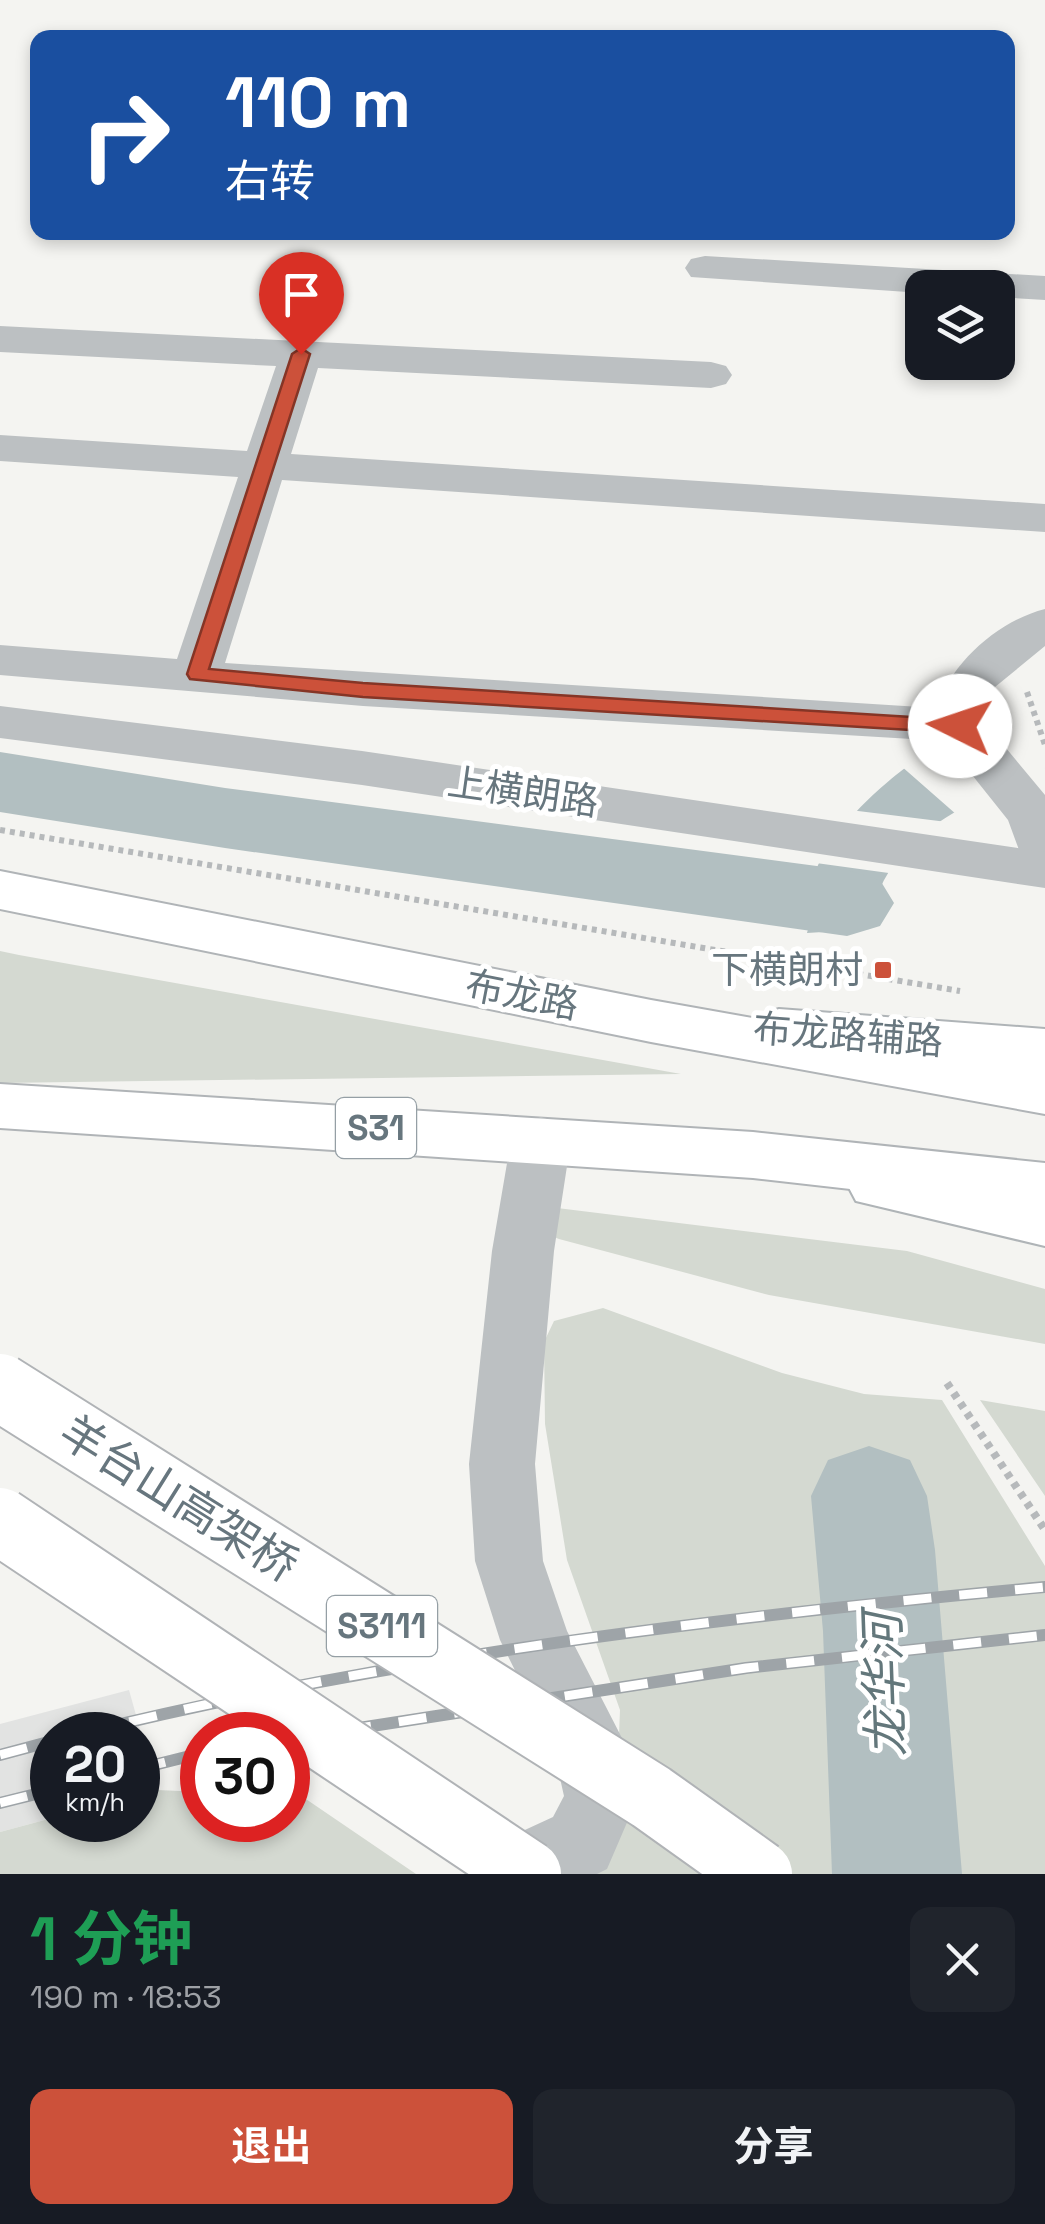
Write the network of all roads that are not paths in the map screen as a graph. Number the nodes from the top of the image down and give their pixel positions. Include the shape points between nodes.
1 (705, 268) dead end
2 (1045, 288) edge
3 (0, 339) edge
4 (301, 354) junction
5 (711, 375) dead end
6 (0, 448) edge
7 (264, 466) junction
8 (1045, 518) edge
9 (1045, 624) edge
10 (0, 660) edge
11 (197, 674) junction
12 (0, 722) edge
13 (960, 726) junction
14 (1045, 856) edge
15 (1045, 870) edge
16 (0, 890) edge
17 (651, 1021) junction
18 (1045, 1050) edge
19 (1045, 1092) edge
20 (0, 1106) edge
21 (541, 1140) junction
22 (753, 1155) junction
23 (1045, 1186) edge
24 (1045, 1222) edge
25 (0, 1386) edge
26 (0, 1521) edge
27 (514, 1874) edge
28 (528, 1874) edge
29 (759, 1874) edge

1 - 2 street
3 - 4 street
4 - 5 street
4 - 7 street
6 - 7 street
7 - 8 street
7 - 11 street
9 - 13 street via 984,667 962,703
10 - 11 street
11 - 13 street
12 - 15 street, 上横朗路 via 362,768
13 - 14 street via 1022,800
16 - 17 main road, 布龙路
17 - 18 main road, 布龙路辅路
17 - 19 main road, 布龙路
20 - 21 main road, S31
21 - 22 main road, S31
21 - 27 street via 502,1464 509,1561 535,1640 588,1742 600,1797 580,1843
22 - 23 main road, S31
22 - 24 main road
25 - 29 main road, 羊台山高架桥 / S3111, bridge via 651,1797
26 - 28 main road, bridge

